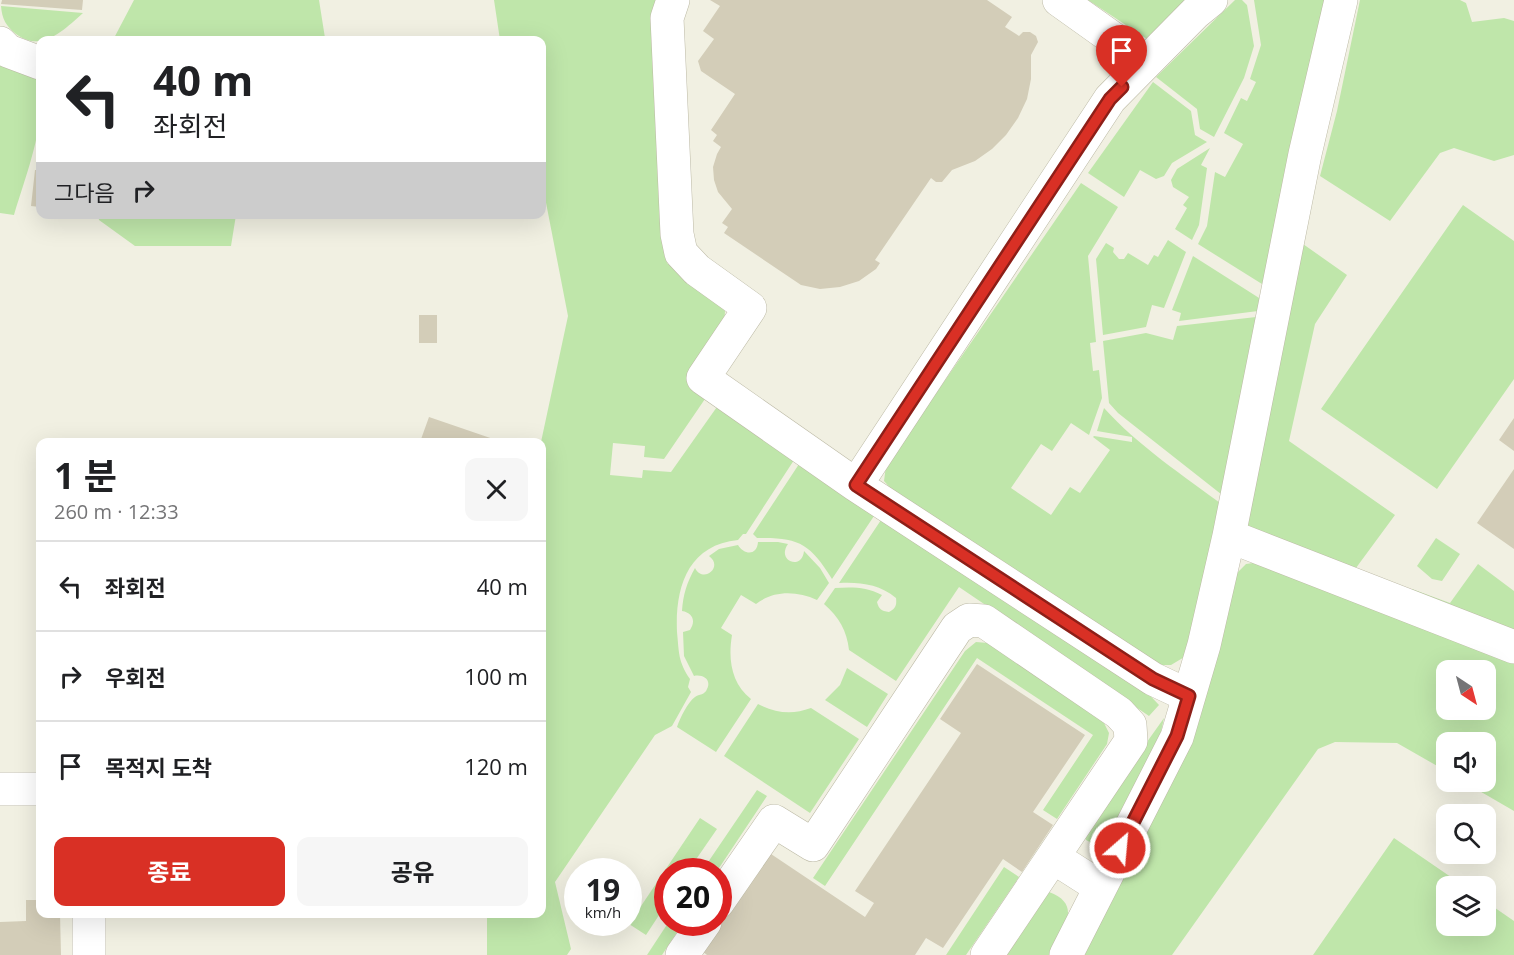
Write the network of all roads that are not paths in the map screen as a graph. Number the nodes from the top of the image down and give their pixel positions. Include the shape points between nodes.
1 (673, 0) edge
2 (1059, 0) edge
3 (1211, 0) edge
4 (1341, 0) edge
5 (0, 43) edge
6 (36, 62) edge
7 (1146, 62) junction
8 (856, 485) junction
9 (1229, 536) junction
10 (1514, 647) edge
11 (1189, 696) junction
12 (0, 789) edge
13 (36, 789) edge
14 (1053, 857) junction
15 (732, 882) edge
16 (1100, 887) junction
17 (89, 918) edge
18 (695, 936) edge
19 (89, 955) edge
20 (682, 955) edge
21 (987, 955) edge
22 (1066, 955) edge

1 - 8 street via 667,18 681,253 697,270 750,308 703,378
2 - 7 street
3 - 7 street
4 - 9 street via 1305,154
5 - 6 street via 8,51
7 - 8 street via 1110,99
8 - 11 street via 1153,679
9 - 10 street
9 - 11 street
11 - 16 street via 1177,736
12 - 13 street
14 - 15 street via 1131,741 1130,725 1119,713 984,621 969,620 957,628 813,845 774,821
14 - 16 street
14 - 21 street
16 - 22 street
17 - 19 street
18 - 20 street

